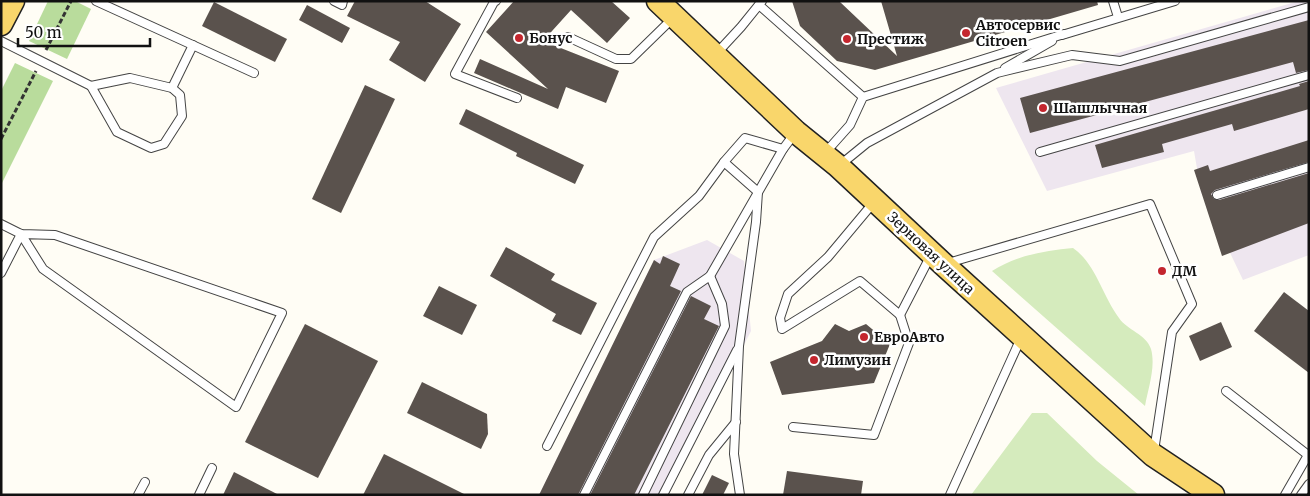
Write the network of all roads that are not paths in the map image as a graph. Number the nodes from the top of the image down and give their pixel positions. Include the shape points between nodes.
1 (13, 1) edge
2 (96, 1) edge
3 (334, 1) edge
4 (343, 1) edge
5 (496, 1) edge
6 (658, 1) edge
7 (1113, 1) edge
8 (1175, 1) edge
9 (760, 3) edge
10 (1309, 7) edge
11 (674, 17) junction
12 (1118, 17) junction
13 (1, 24) edge
14 (1064, 34) junction
15 (568, 37) dead end
16 (1, 40) edge
17 (193, 45) junction
18 (714, 56) junction
19 (254, 73) dead end
20 (997, 73) junction
21 (1309, 75) edge
22 (91, 86) junction
23 (172, 88) junction
24 (863, 97) junction
25 (517, 98) dead end
26 (790, 140) junction
27 (1040, 152) dead end
28 (831, 160) junction
29 (724, 162) junction
30 (1309, 167) edge
31 (758, 192) junction
32 (1217, 195) dead end
33 (875, 201) junction
34 (1, 224) edge
35 (21, 234) junction
36 (937, 259) junction
37 (1, 273) edge
38 (710, 276) junction
39 (900, 315) junction
40 (1021, 336) junction
41 (739, 346) junction
42 (1226, 391) dead end
43 (736, 422) junction
44 (792, 427) dead end
45 (547, 446) dead end
46 (1153, 455) junction
47 (212, 468) dead end
48 (144, 482) dead end
49 (1309, 484) edge
50 (138, 495) edge
51 (199, 495) edge
52 (584, 495) edge
53 (643, 495) edge
54 (663, 495) edge
55 (688, 495) edge
56 (740, 495) edge
57 (950, 495) edge
58 (1213, 495) edge
59 (1285, 495) edge
60 (1301, 495) edge

1 - 13 main road
2 - 17 lane
3 - 4 lane via 342,5
5 - 25 lane via 455,74
6 - 11 main road, Зерновая улица
7 - 12 lane
8 - 12 lane
9 - 18 lane
9 - 24 lane
10 - 20 lane via 1120,61 1072,55
11 - 15 lane via 631,59 616,59
11 - 18 main road, Зерновая улица
12 - 14 lane
14 - 20 lane
14 - 24 lane
16 - 22 lane
17 - 19 lane
17 - 23 lane
18 - 26 main road, Зерновая улица
20 - 28 lane
21 - 27 lane
22 - 23 lane via 130,78
22 - 23 lane via 117,132 151,148 164,144 182,116 180,95
24 - 28 lane
26 - 28 main road, Зерновая улица
26 - 29 lane via 745,138
26 - 31 lane
28 - 33 main road, Зерновая улица
29 - 31 lane
29 - 45 lane via 699,196 654,237
30 - 32 lane
31 - 38 lane
31 - 41 lane
33 - 36 main road, Зерновая улица
33 - 39 lane via 828,258 788,294 780,318 782,329 860,281
34 - 35 lane
35 - 35 lane via 55,234 282,313 236,407 44,270
35 - 37 lane
36 - 39 lane
36 - 40 main road, Зерновая улица
36 - 46 lane via 1150,204 1192,304 1172,332
38 - 52 lane via 687,292
38 - 53 lane via 722,304 725,326
39 - 44 lane via 909,344 874,435
40 - 46 main road, Зерновая улица
40 - 57 lane
41 - 43 lane
41 - 54 lane
42 - 59 lane via 1308,454
43 - 55 lane via 709,455
43 - 56 lane via 734,454
46 - 58 main road, Зерновая улица
47 - 51 lane
48 - 50 lane
49 - 60 lane

